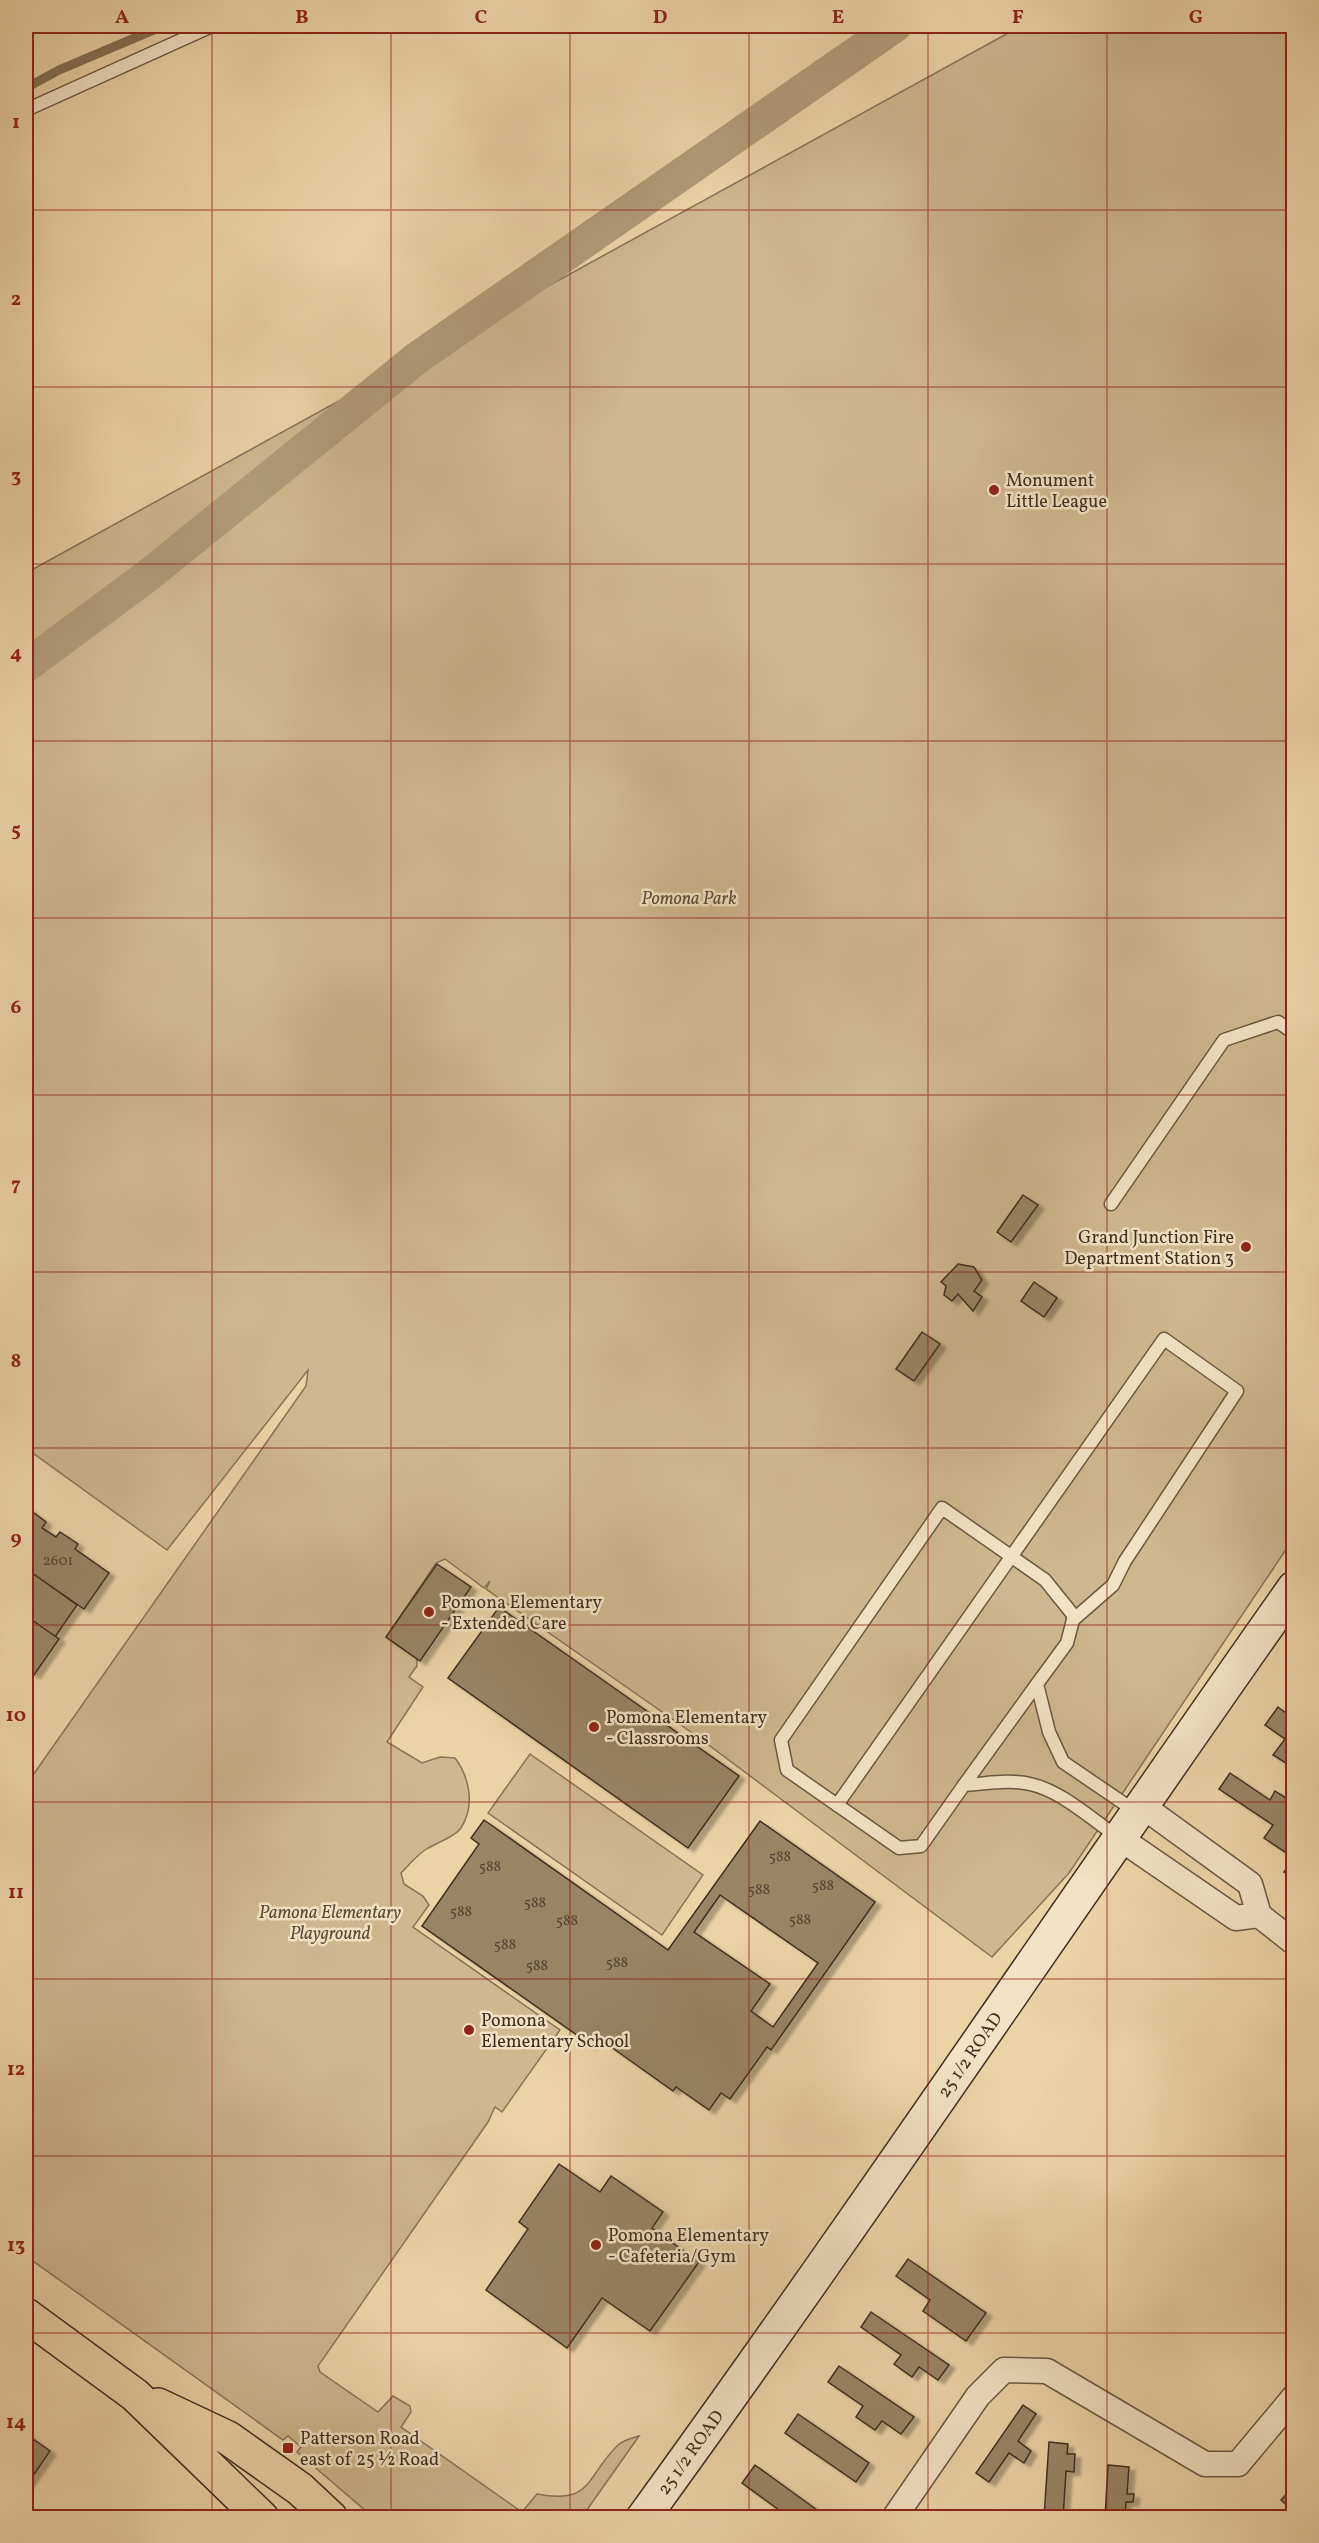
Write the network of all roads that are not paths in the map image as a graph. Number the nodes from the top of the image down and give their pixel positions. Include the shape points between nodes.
1 (212, 26) edge
2 (26, 110) edge
3 (1293, 1033) edge
4 (1112, 1204) dead end
5 (1011, 1556) junction
6 (1293, 1588) edge
7 (1073, 1620) junction
8 (1037, 1684) junction
9 (964, 1785) junction
10 (837, 1805) junction
11 (1132, 1818) junction
12 (1259, 1915) junction
13 (1293, 1946) edge
14 (26, 2315) edge
15 (135, 2395) junction
16 (1293, 2397) edge
17 (261, 2517) edge
18 (332, 2517) edge
19 (643, 2517) edge
20 (894, 2517) edge

1 - 2 lane
3 - 4 lane via 1278,1022 1224,1040
5 - 7 lane via 1045,1580 1074,1616
5 - 7 lane via 1164,1339 1237,1391 1113,1585
5 - 10 lane
5 - 10 lane via 942,1508 781,1740 787,1770
6 - 11 street, 25 1/2 ROAD
7 - 8 lane via 1067,1643
8 - 9 lane
8 - 11 lane via 1049,1732 1063,1762
9 - 10 lane via 921,1846 899,1848
9 - 11 lane via 1029,1783
11 - 12 street via 1236,1918
11 - 12 street via 1250,1884
11 - 19 street, 25 1/2 ROAD via 853,2225
12 - 13 street
14 - 15 main road
15 - 17 main road
15 - 18 main road via 228,2438
16 - 20 street via 1238,2464 1205,2464 1047,2371 1004,2370 978,2396

